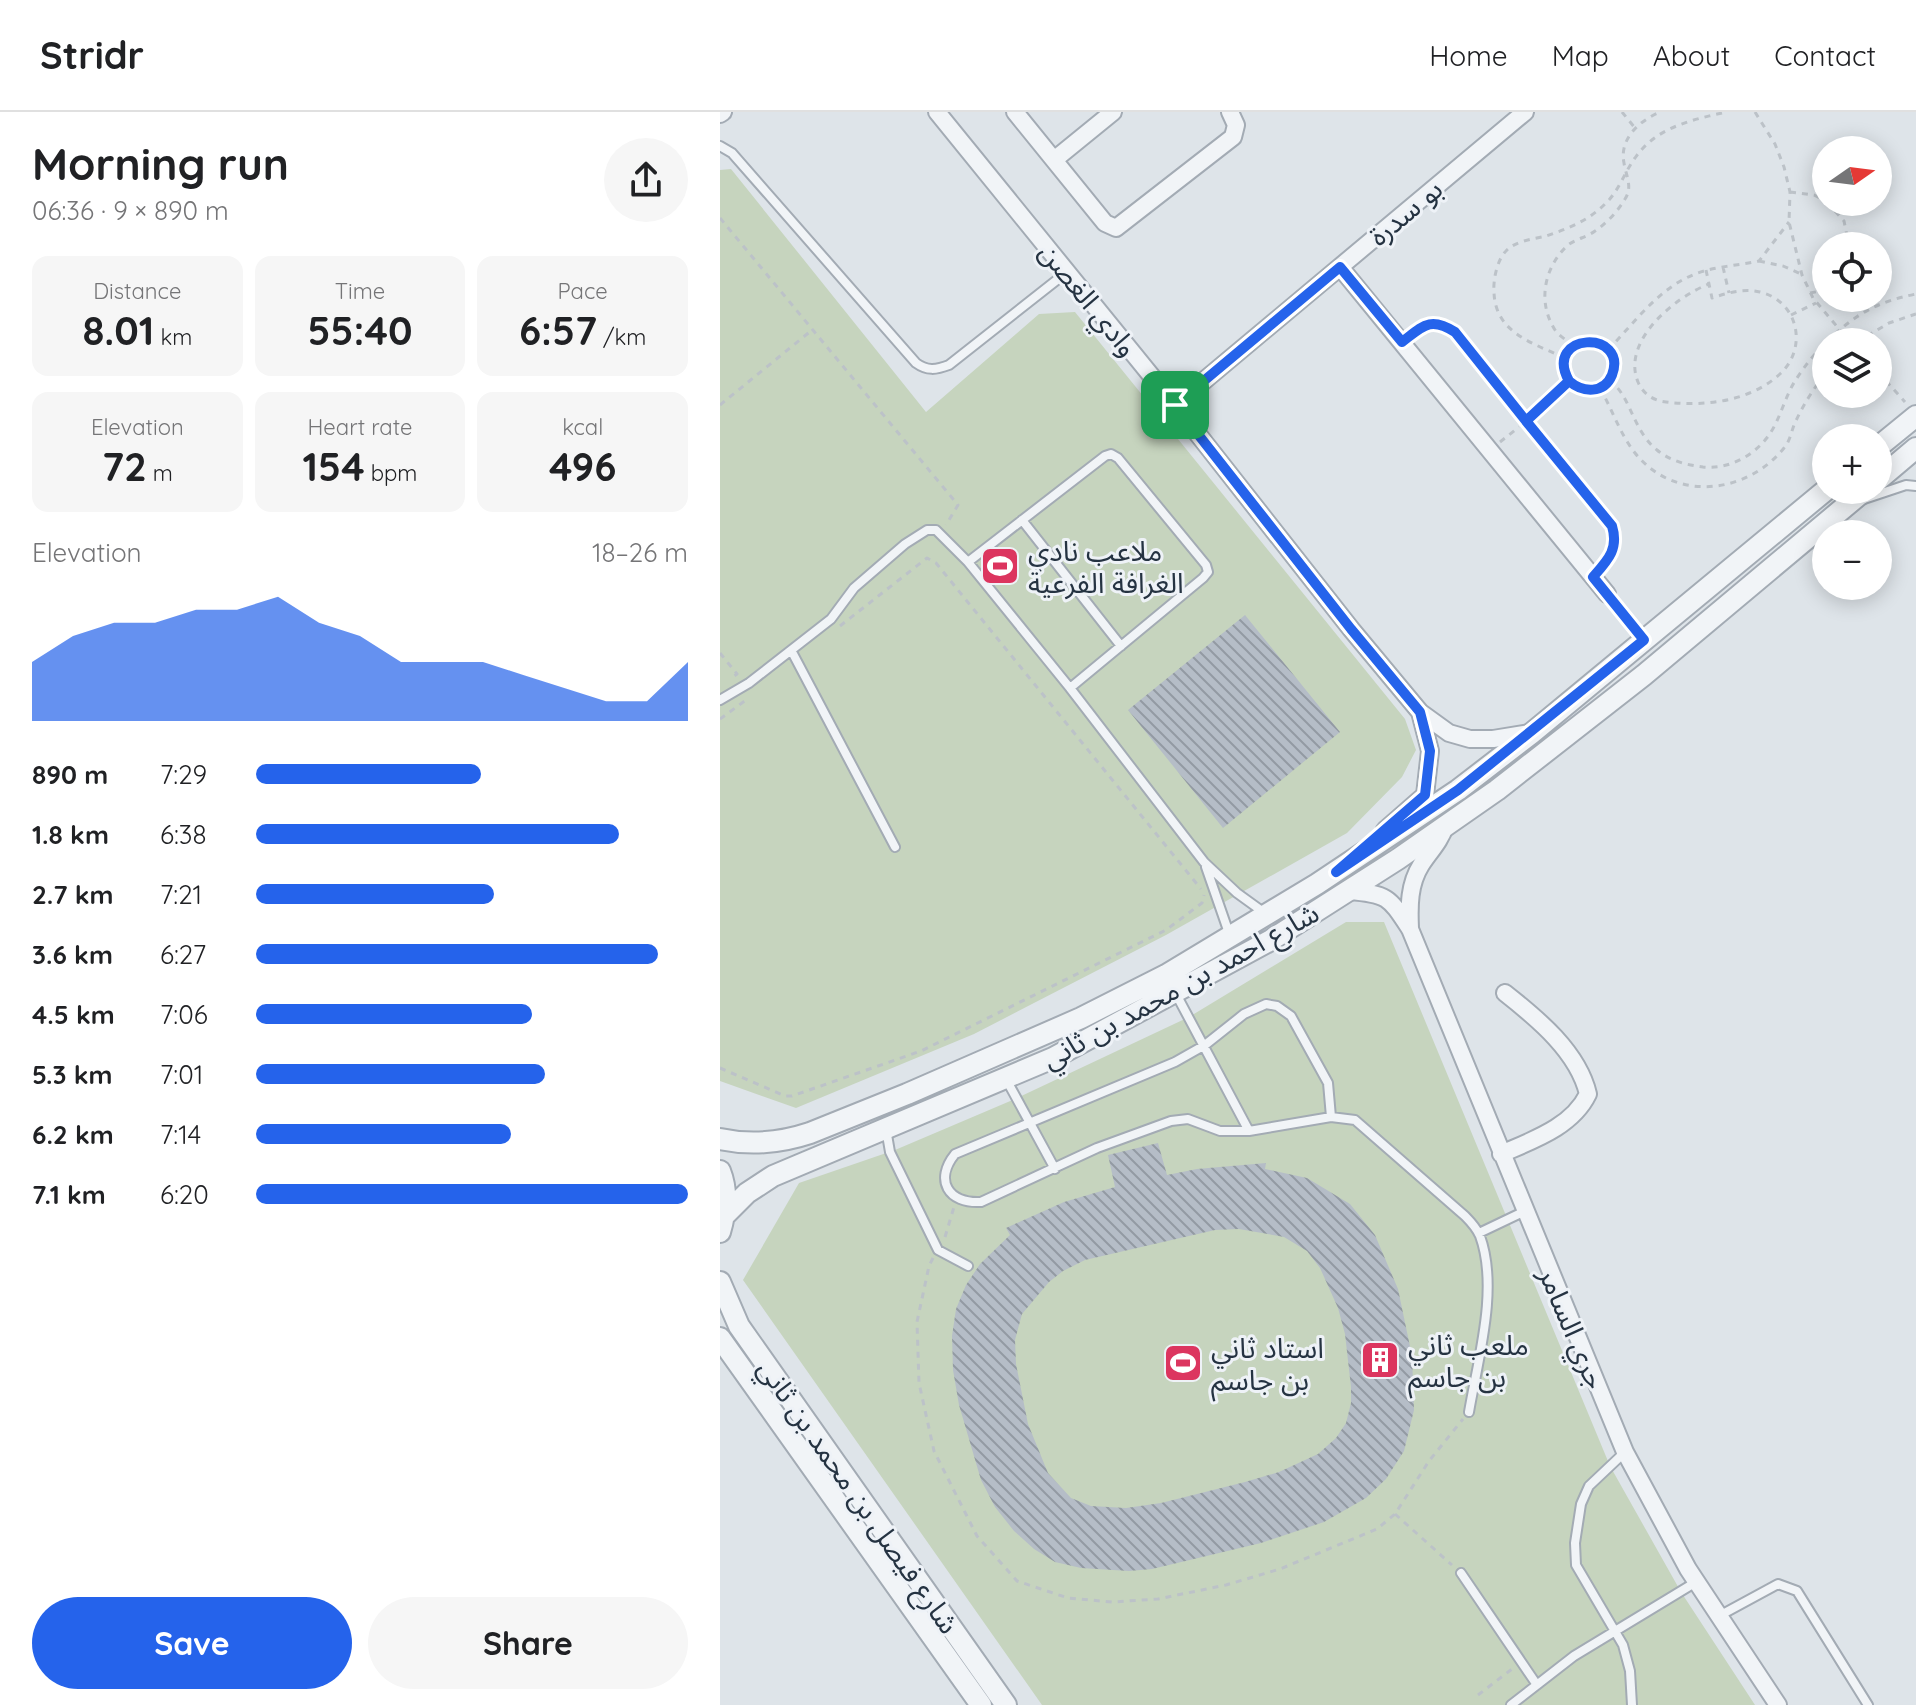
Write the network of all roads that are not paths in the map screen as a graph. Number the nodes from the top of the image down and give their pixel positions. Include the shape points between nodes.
1 (937, 112) edge
2 (1015, 112) edge
3 (1113, 112) edge
4 (1230, 112) edge
5 (1525, 112) edge
6 (720, 146) edge
7 (1054, 160) junction
8 (1340, 267) junction
9 (1067, 272) junction
10 (1402, 342) junction
11 (1175, 405) junction
12 (1911, 410) edge
13 (1892, 431) edge
14 (1916, 448) edge
15 (1892, 468) edge
16 (1916, 486) edge
17 (1812, 502) edge
18 (1848, 505) joint
19 (1022, 520) junction
20 (968, 562) junction
21 (1593, 577) junction
22 (1607, 594) road end
23 (1121, 646) junction
24 (791, 650) junction
25 (1070, 688) junction
26 (720, 700) edge
27 (1420, 712) junction
28 (1532, 733) junction
29 (1445, 826) junction
30 (895, 847) dead end
31 (1204, 862) junction
32 (1336, 872) junction
33 (1349, 891) junction
34 (1268, 915) junction
35 (1410, 929) junction
36 (1230, 936) junction
37 (1176, 993) junction
38 (1505, 993) dead end
39 (1205, 1045) junction
40 (1006, 1079) junction
41 (1331, 1117) junction
42 (1029, 1123) junction
43 (886, 1128) junction
44 (1249, 1131) junction
45 (720, 1139) edge
46 (1501, 1154) junction
47 (1055, 1169) junction
48 (720, 1171) edge
49 (1525, 1211) junction
50 (722, 1224) edge
51 (1479, 1233) junction
52 (968, 1266) dead end
53 (720, 1282) edge
54 (720, 1338) edge
55 (1469, 1412) road end
56 (1625, 1452) junction
57 (1461, 1573) road end
58 (1697, 1582) junction
59 (1719, 1616) junction
60 (1616, 1631) junction
61 (1537, 1685) junction
62 (981, 1705) edge
63 (1006, 1705) edge
64 (1511, 1705) edge
65 (1632, 1705) edge
66 (1778, 1705) edge
67 (1868, 1705) edge

1 - 9 street, وادي الغصن
2 - 7 street
3 - 7 street
4 - 7 street via 1236,125 1233,137 1116,228 1105,223
5 - 8 street, بو سدرة
6 - 9 lane via 732,153 923,367 949,365
8 - 10 street
8 - 11 street, بو سدرة
9 - 11 street, وادي الغصن
10 - 21 street
10 - 21 lane via 1425,324 1441,323 1455,332 1612,526 1616,538 1611,557
11 - 27 street, وادي الغصن
12 - 13 street
14 - 15 street
16 - 18 lane
17 - 28 street, شارع احمد بن محمد بن ثاني
18 - 29 street, شارع احمد بن محمد بن ثاني via 1567,737
19 - 20 lane
19 - 23 lane
19 - 23 lane via 1111,454 1206,565 1203,578
20 - 24 lane via 941,533 927,530 916,535 854,588 831,619
20 - 25 lane
21 - 22 street
23 - 25 lane
24 - 26 lane
24 - 30 lane
25 - 31 lane
27 - 28 street, وادي الغصن via 1449,733 1470,739
27 - 32 street, وادي الغصن via 1430,751 1425,795
28 - 32 street, شارع احمد بن محمد بن ثاني via 1424,815
29 - 33 street, شارع احمد بن محمد بن ثاني
29 - 35 street, جري السامر via 1414,878
31 - 34 lane
31 - 36 lane
32 - 34 street, شارع احمد بن محمد بن ثاني
33 - 35 street, جري السامر via 1382,895
33 - 37 street, شارع احمد بن محمد بن ثاني
34 - 36 street, شارع احمد بن محمد بن ثاني
35 - 46 street, جري السامر
36 - 45 street, شارع احمد بن محمد بن ثاني via 1081,1018 824,1127 764,1144
37 - 39 lane
37 - 40 street, شارع احمد بن محمد بن ثاني
38 - 46 street via 1562,1044 1588,1094 1571,1118
39 - 41 lane via 1244,1014 1266,1004 1277,1006 1291,1016 1328,1083
39 - 42 lane
39 - 44 lane
40 - 42 lane
40 - 43 street, شارع احمد بن محمد بن ثاني
41 - 44 lane
41 - 51 lane via 1355,1120
42 - 47 lane
42 - 47 lane via 955,1154 946,1165 947,1187 956,1199 981,1202
43 - 50 street, شارع احمد بن محمد بن ثاني via 773,1176 747,1193
43 - 52 lane via 890,1152 938,1250
44 - 47 lane via 1220,1131 1188,1119 1171,1121
46 - 49 street, جري السامر
48 - 50 street via 725,1189
49 - 51 lane
49 - 56 street, جري السامر
51 - 55 lane via 1487,1305
53 - 63 street, شارع فيصل بن محمد بن ثاني via 739,1326
54 - 62 street, شارع فيصل بن محمد بن ثاني
56 - 58 street, جري السامر
56 - 60 lane via 1589,1486 1575,1543 1576,1565
57 - 61 lane
58 - 59 street, جري السامر
58 - 60 lane
59 - 66 street, جري السامر
59 - 67 lane via 1778,1584 1797,1591
60 - 61 lane
60 - 65 lane via 1630,1671
61 - 64 lane

